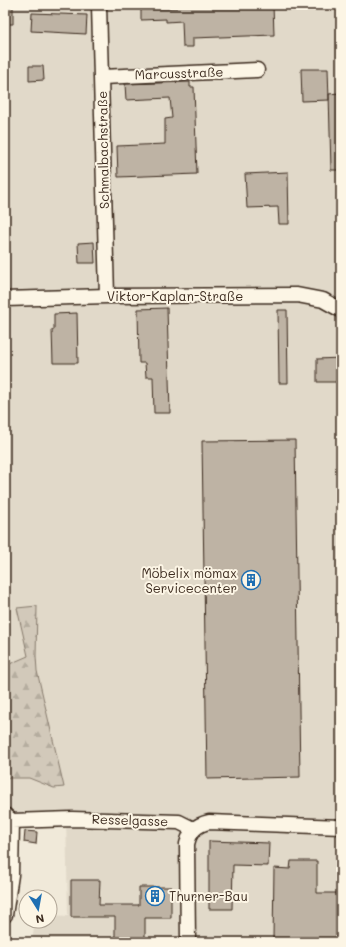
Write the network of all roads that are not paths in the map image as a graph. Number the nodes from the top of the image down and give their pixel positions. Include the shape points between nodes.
1 (99, 5) edge
2 (257, 70) dead end
3 (102, 77) junction
4 (107, 296) junction
5 (5, 299) edge
6 (341, 310) edge
7 (8, 818) edge
8 (341, 827) edge
9 (194, 829) junction
10 (5, 915) edge
11 (188, 942) edge

1 - 3 street, Schmalbachstraße
2 - 3 street, Marcusstraße
3 - 4 street, Schmalbachstraße
4 - 5 street, Viktor-Kaplan-Straße
4 - 6 street, Viktor-Kaplan-Straße via 298,295 323,300
7 - 9 street, Resselgasse via 179,822
7 - 10 street via 10,882
8 - 9 street via 209,822
9 - 11 street via 187,844

